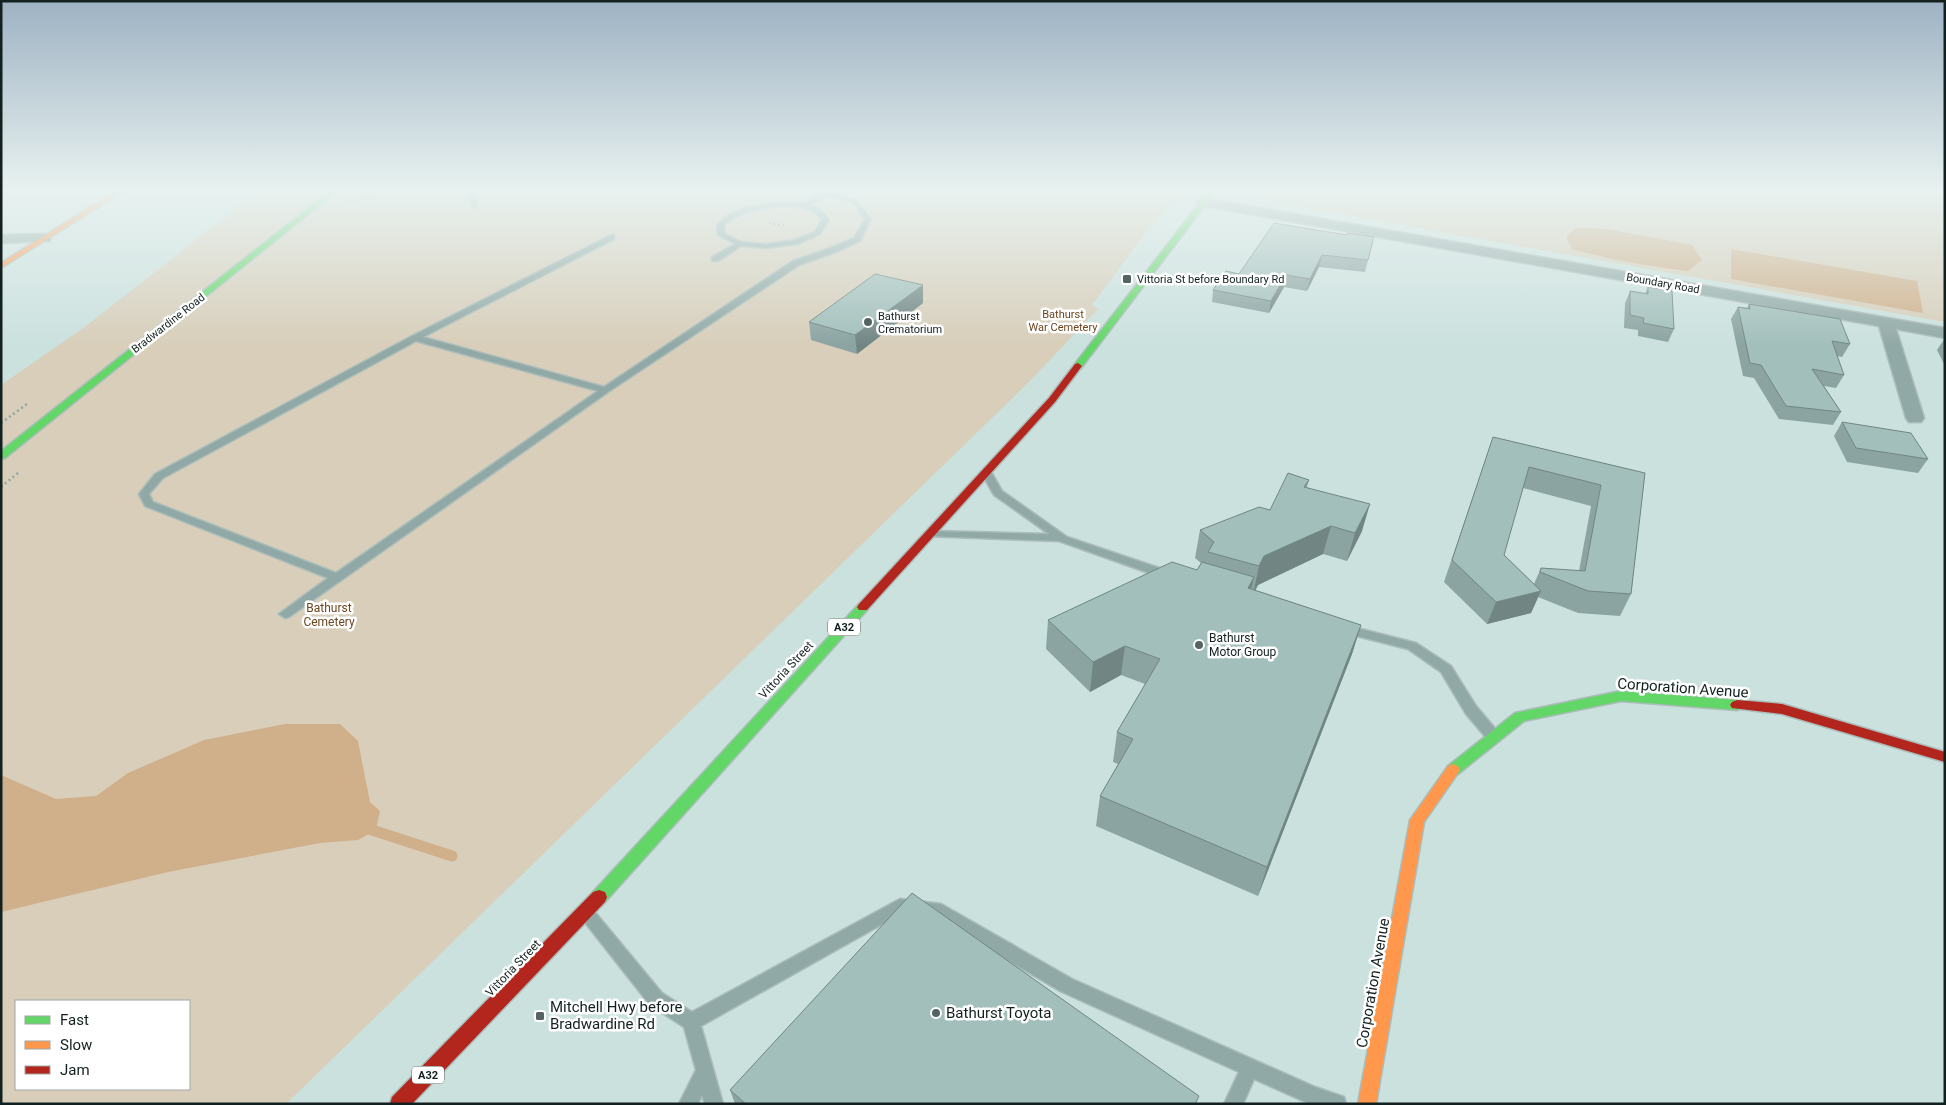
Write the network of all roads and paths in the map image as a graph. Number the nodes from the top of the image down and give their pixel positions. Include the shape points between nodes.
1 (37, 243) edge
2 (269, 243) edge
3 (602, 243) edge
4 (737, 243) edge
5 (786, 243) edge
6 (849, 243) edge
7 (1173, 243) edge
8 (1457, 243) edge
9 (740, 244) junction
10 (715, 259) dead end
11 (1, 266) edge
12 (1886, 323) junction
13 (1945, 333) edge
14 (415, 338) junction
15 (605, 390) junction
16 (1915, 418) dead end
17 (1, 456) edge
18 (986, 472) junction
19 (930, 534) junction
20 (1063, 538) junction
21 (335, 577) junction
22 (1181, 580) edge
23 (285, 614) dead end
24 (1330, 624) edge
25 (1494, 737) junction
26 (1945, 757) edge
27 (585, 912) junction
28 (691, 1022) junction
29 (1250, 1067) junction
30 (705, 1071) junction
31 (399, 1104) edge
32 (688, 1104) edge
33 (714, 1104) edge
34 (1233, 1104) edge
35 (1337, 1104) edge
36 (1367, 1104) edge

1 - 11 main road
2 - 17 main road, Bradwardine Road
3 - 14 lane
4 - 9 lane
5 - 9 lane via 766,246
6 - 15 lane via 796,263
7 - 18 main road, Vittoria Street / A32 via 1081,365
8 - 12 street, Boundary Road
9 - 10 lane
12 - 13 street, Boundary Road
12 - 16 street
14 - 15 lane
14 - 21 lane via 159,476 144,494 148,504
15 - 21 lane
18 - 19 main road, Vittoria Street / A32
18 - 20 lane via 998,493
19 - 20 lane
19 - 27 main road, Vittoria Street / A32
20 - 22 lane
21 - 23 lane
24 - 25 lane via 1412,646 1446,670 1471,710
25 - 26 main road, Corporation Avenue via 1520,717 1621,696 1782,709
25 - 36 main road, Corporation Avenue via 1457,765 1417,820
27 - 28 lane via 656,999
27 - 31 main road, Vittoria Street / A32
28 - 29 lane via 900,906 935,909 1066,985
28 - 30 lane
29 - 34 lane
29 - 35 lane
30 - 32 lane
30 - 33 lane

